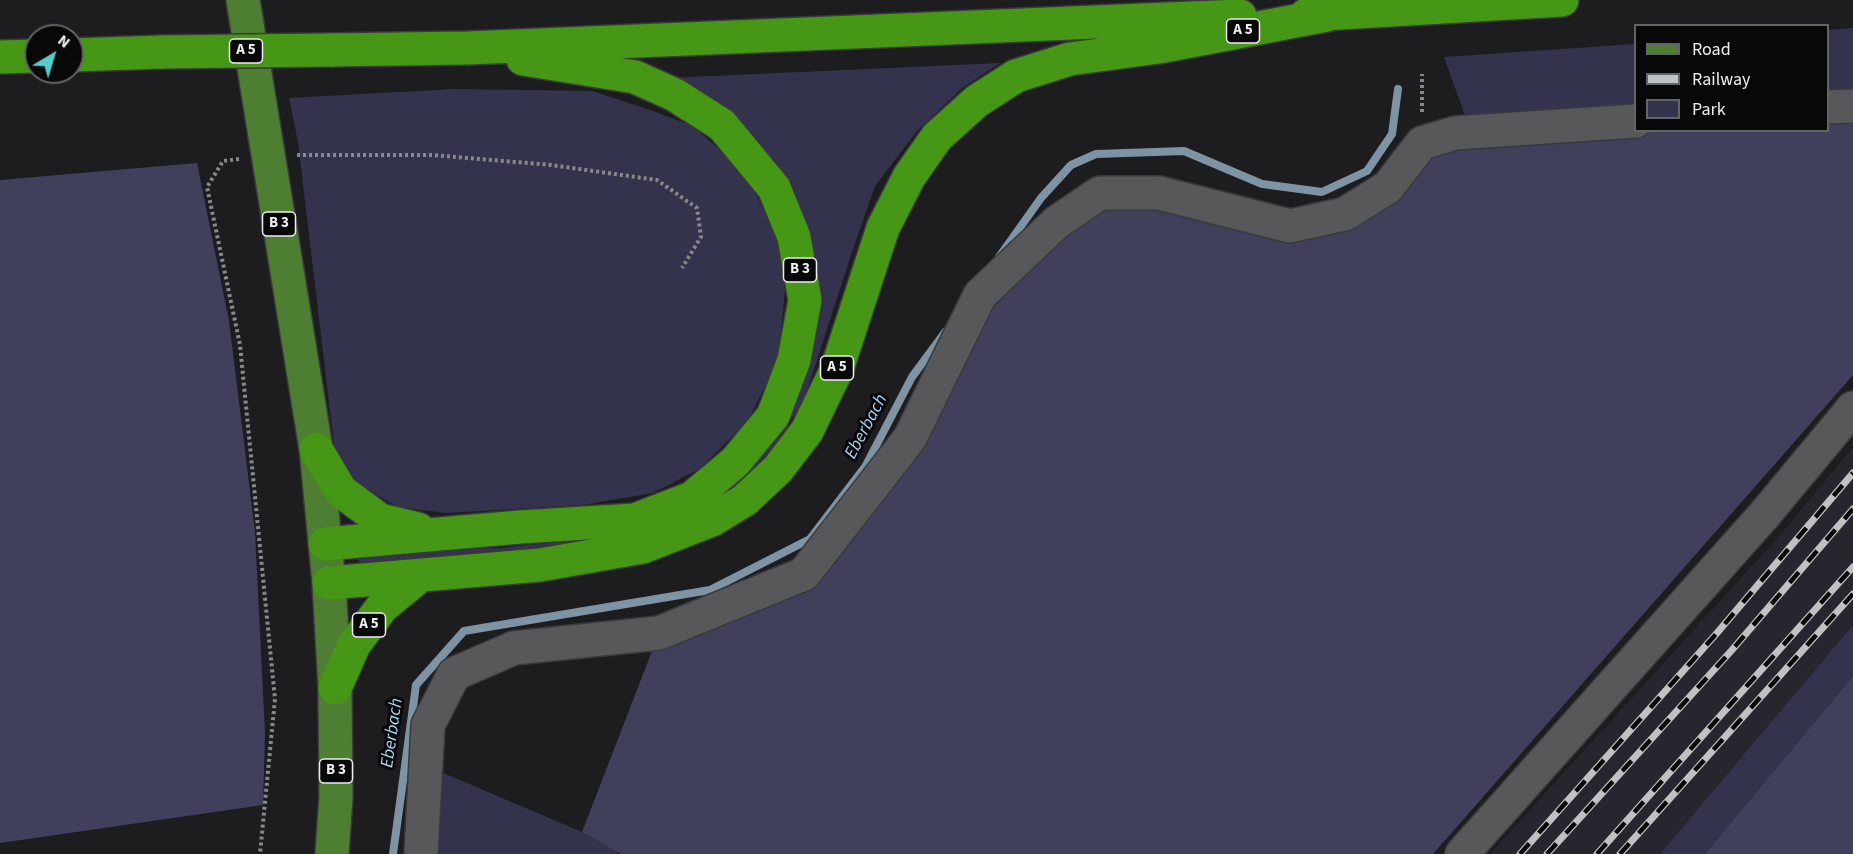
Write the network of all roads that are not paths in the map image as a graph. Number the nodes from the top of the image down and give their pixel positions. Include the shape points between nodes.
1 (243, 0) edge
2 (1562, 0) edge
3 (1327, 15) junction
4 (468, 48) junction
5 (84, 55) edge
6 (24, 56) edge
7 (0, 57) edge
8 (1853, 106) edge
9 (1829, 107) edge
10 (1634, 121) edge
11 (1853, 408) edge
12 (316, 449) junction
13 (438, 534) junction
14 (325, 544) junction
15 (421, 575) junction
16 (329, 583) junction
17 (335, 688) junction
18 (332, 854) edge
19 (421, 854) edge
20 (1462, 854) edge

1 - 12 main road, B 3
2 - 3 highway, A 5
3 - 4 highway, A 5 via 1175,17
3 - 15 highway, A 5 via 1159,47 1070,59 1016,76 977,101 937,137 909,177 883,228 837,369 807,431 778,469 745,500 712,520 643,547 540,565
4 - 5 highway, A 5, bridge
4 - 13 highway, B 3 via 635,77 675,94 722,125 774,188 794,237 805,300 794,360 773,416 735,462 692,498 635,520
6 - 7 highway
8 - 9 lane
10 - 19 lane via 1444,136 1422,143 1389,187 1345,214 1290,226 1159,193 1100,193 1057,222 980,295 910,438 804,574 659,633 514,648 454,674 428,725
11 - 20 lane via 1765,514
12 - 13 highway, B 3 via 341,491 380,520
12 - 14 main road, B 3
13 - 14 highway, B 3
14 - 16 main road, B 3
15 - 16 highway, A 5
15 - 17 highway, A 5 via 382,607 354,645
16 - 17 main road, B 3
17 - 18 main road, B 3

